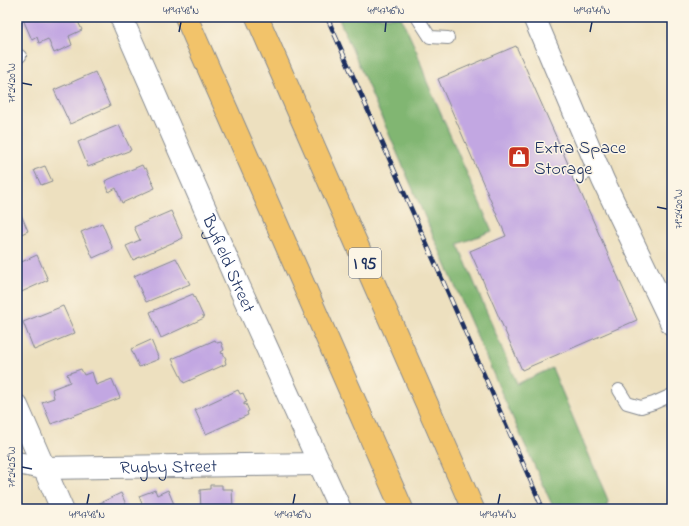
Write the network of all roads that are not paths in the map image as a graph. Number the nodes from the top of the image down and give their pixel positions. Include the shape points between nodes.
1 (121, 17) edge
2 (186, 17) edge
3 (257, 17) edge
4 (417, 17) edge
5 (534, 17) edge
6 (448, 38) dead end
7 (672, 324) edge
8 (619, 390) dead end
9 (672, 395) edge
10 (17, 406) edge
11 (17, 463) edge
12 (320, 464) junction
13 (43, 468) junction
14 (62, 509) edge
15 (340, 509) edge
16 (402, 509) edge
17 (473, 509) edge

1 - 12 street, Byfield Street
2 - 16 highway
3 - 17 highway, I 95
4 - 6 lane via 430,37
5 - 7 street via 588,172
8 - 9 lane via 627,403 641,407
10 - 13 street
11 - 13 street, Rugby Street
12 - 13 street, Rugby Street
12 - 15 street, Byfield Street
13 - 14 street

